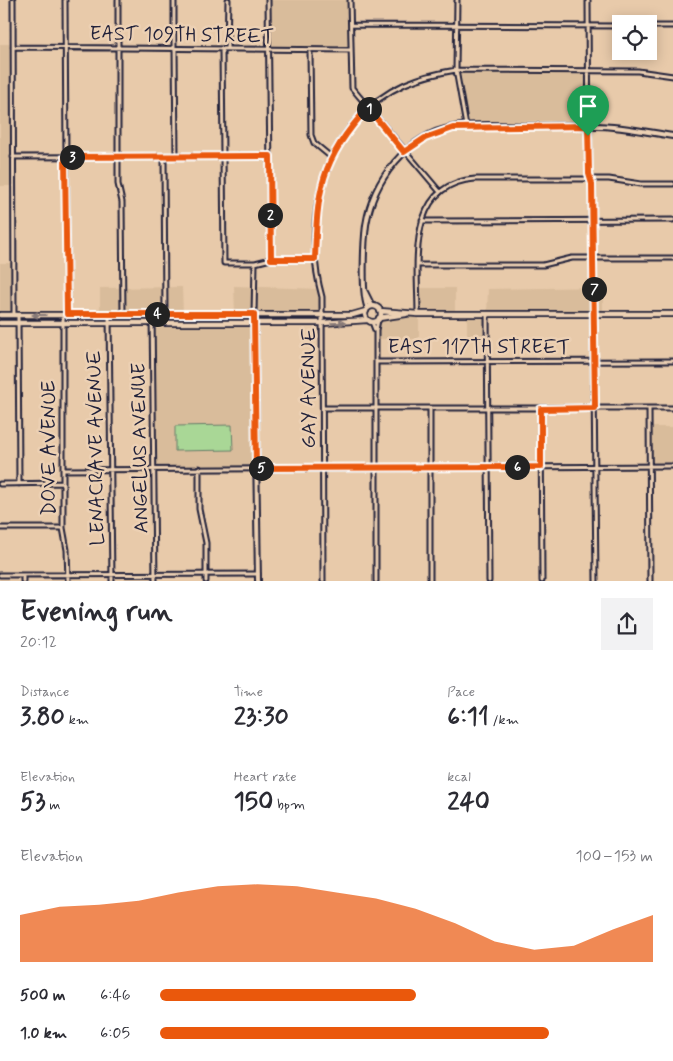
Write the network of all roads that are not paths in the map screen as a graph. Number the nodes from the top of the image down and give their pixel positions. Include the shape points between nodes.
1 (13, 0) edge
2 (65, 0) edge
3 (118, 0) edge
4 (174, 0) edge
5 (228, 0) edge
6 (268, 0) edge
7 (350, 0) edge
8 (457, 0) edge
9 (588, 0) edge
10 (457, 24) junction
11 (351, 25) junction
12 (588, 26) junction
13 (612, 26) edge
14 (657, 26) edge
15 (673, 26) edge
16 (13, 47) junction
17 (64, 47) junction
18 (118, 48) junction
19 (175, 49) junction
20 (222, 49) junction
21 (227, 49) junction
22 (268, 50) junction
23 (310, 50) junction
24 (351, 50) junction
25 (456, 70) junction
26 (588, 70) junction
27 (673, 76) edge
28 (368, 108) junction
29 (466, 126) junction
30 (588, 126) junction
31 (673, 136) edge
32 (404, 152) junction
33 (118, 156) junction
34 (164, 156) junction
35 (270, 156) junction
36 (14, 157) junction
37 (65, 157) junction
38 (176, 157) junction
39 (223, 157) junction
40 (331, 157) junction
41 (590, 180) junction
42 (673, 184) edge
43 (440, 192) junction
44 (592, 220) junction
45 (673, 220) edge
46 (422, 221) junction
47 (593, 258) junction
48 (673, 258) edge
49 (271, 259) junction
50 (315, 259) junction
51 (255, 264) junction
52 (419, 265) junction
53 (369, 308) junction
54 (380, 311) junction
55 (65, 314) junction
56 (109, 314) junction
57 (123, 314) junction
58 (152, 314) junction
59 (165, 314) junction
60 (254, 314) junction
61 (323, 314) junction
62 (407, 314) junction
63 (418, 314) junction
64 (488, 314) junction
65 (594, 314) junction
66 (673, 314) edge
67 (0, 315) edge
68 (16, 315) junction
69 (374, 320) junction
70 (0, 323) edge
71 (18, 323) junction
72 (109, 323) junction
73 (152, 323) junction
74 (255, 323) junction
75 (323, 323) junction
76 (63, 324) junction
77 (488, 361) junction
78 (595, 361) junction
79 (673, 361) edge
80 (376, 362) junction
81 (323, 408) junction
82 (376, 408) junction
83 (430, 408) junction
84 (488, 408) junction
85 (595, 408) junction
86 (649, 408) junction
87 (673, 408) edge
88 (541, 409) junction
89 (650, 466) junction
90 (673, 466) edge
91 (323, 467) junction
92 (376, 467) junction
93 (430, 467) junction
94 (488, 467) junction
95 (541, 467) junction
96 (595, 467) junction
97 (199, 468) junction
98 (256, 468) junction
99 (154, 469) junction
100 (63, 470) junction
101 (110, 470) junction
102 (63, 483) junction
103 (0, 484) edge
104 (19, 484) junction
105 (0, 528) edge
106 (63, 528) junction
107 (155, 574) junction
108 (206, 574) junction
109 (258, 574) junction
110 (0, 575) edge
111 (23, 575) junction
112 (68, 575) junction
113 (112, 575) junction
114 (23, 581) edge
115 (68, 581) edge
116 (112, 581) edge
117 (155, 581) edge
118 (206, 581) edge
119 (258, 581) edge
120 (324, 581) edge
121 (376, 581) edge
122 (430, 581) edge
123 (489, 581) edge
124 (542, 581) edge
125 (596, 581) edge
126 (650, 581) edge

1 - 16 street
2 - 17 street, DOVE AVENUE
3 - 18 street
4 - 19 street
5 - 21 street
6 - 22 street
7 - 11 street
8 - 10 street
9 - 12 street
10 - 11 street
10 - 12 street
10 - 25 street
11 - 24 street
12 - 13 street
12 - 26 street
14 - 15 street
16 - 17 street, EAST 109TH STREET
16 - 36 street
17 - 18 street, EAST 109TH STREET
17 - 37 street, DOVE AVENUE
18 - 19 street, EAST 109TH STREET
18 - 33 street
19 - 20 street, EAST 109TH STREET
19 - 38 street
20 - 21 street, EAST 109TH STREET
20 - 39 street
21 - 22 street, EAST 109TH STREET
22 - 23 street, EAST 109TH STREET
22 - 35 street
23 - 24 street, EAST 109TH STREET
23 - 40 street via 311,135 314,143
24 - 28 street via 352,88
25 - 26 street, GAY AVENUE
25 - 28 street, GAY AVENUE via 402,85
25 - 29 street
26 - 27 street, GAY AVENUE via 638,70
26 - 30 street
28 - 32 street
28 - 40 street, GAY AVENUE via 350,127
29 - 30 street
29 - 32 street via 441,131
30 - 31 street
30 - 41 street
32 - 43 street
32 - 53 street via 385,174 370,208 365,236 365,292
33 - 34 street
33 - 37 street
33 - 57 street via 122,202
34 - 38 street
34 - 59 street
35 - 39 street
35 - 49 street
36 - 37 street
36 - 68 street
37 - 55 street, DOVE AVENUE
38 - 39 street
39 - 51 street via 224,264
40 - 50 street, GAY AVENUE via 317,205
41 - 42 street
41 - 43 street via 468,180
41 - 44 street
43 - 46 street
44 - 45 street
44 - 46 street
44 - 47 street
46 - 52 street via 418,238
47 - 48 street
47 - 52 street via 572,258 543,265
47 - 65 street
49 - 50 street
49 - 51 street
50 - 61 street, GAY AVENUE
51 - 60 street
52 - 63 street
53 - 54 main road
53 - 61 main road via 352,315
53 - 69 main road
54 - 62 main road
54 - 69 main road
55 - 56 main road
55 -> 68 main road
55 - 76 street, DOVE AVENUE
56 - 57 main road
56 - 72 street, LENACRAVE AVENUE
57 - 58 main road
58 - 59 main road
58 - 73 street, ANGELUS AVENUE
59 - 60 main road
60 - 61 main road
60 - 74 street
61 - 75 street, GAY AVENUE
62 - 63 main road
62 - 69 main road
63 - 64 main road
64 - 65 main road
64 - 77 street
65 - 66 main road
65 - 78 street
67 - 68 main road
68 - 71 street
75 -> 69 main road
69 - 80 street
70 - 71 main road
71 - 76 main road
71 - 104 street
72 - 73 main road
72 - 76 main road
72 - 101 street, LENACRAVE AVENUE
73 - 74 main road
73 - 99 street, ANGELUS AVENUE
74 - 75 main road
74 - 98 street
75 - 81 street, GAY AVENUE
76 - 100 street, DOVE AVENUE
77 - 78 street, EAST 117TH STREET
77 - 80 street, EAST 117TH STREET
77 - 84 street
78 - 79 street, EAST 117TH STREET
78 - 85 street
80 - 82 street
81 - 82 street
81 - 91 street, GAY AVENUE
82 - 83 street
82 - 92 street
83 - 84 street
83 - 93 street
84 - 88 street
84 - 94 street
85 - 86 street
85 - 88 street
85 - 96 street
86 - 87 street
86 - 89 street
88 - 95 street
89 - 90 street
89 - 96 street
89 - 126 street
91 - 92 street
91 - 98 street
91 - 120 street, GAY AVENUE
92 - 93 street
92 - 121 street
93 - 94 street
93 - 122 street
94 - 95 street
94 - 123 street
95 - 96 street
95 - 124 street
96 - 125 street
97 - 98 street
97 - 99 street
97 - 108 street via 199,509 206,544
98 - 109 street
99 - 101 street
99 - 107 street, ANGELUS AVENUE
100 - 101 street
100 - 102 street, DOVE AVENUE
101 - 113 street, LENACRAVE AVENUE
102 - 104 street
102 - 106 street, DOVE AVENUE
103 - 104 street
105 - 106 street
106 - 112 street, DOVE AVENUE
107 - 108 street
107 - 113 street
107 - 117 street, ANGELUS AVENUE
108 - 109 street
108 - 118 street
109 - 119 street
110 - 111 street
111 - 112 street
111 - 114 street
112 - 113 street
112 - 115 street, DOVE AVENUE
113 - 116 street, LENACRAVE AVENUE

